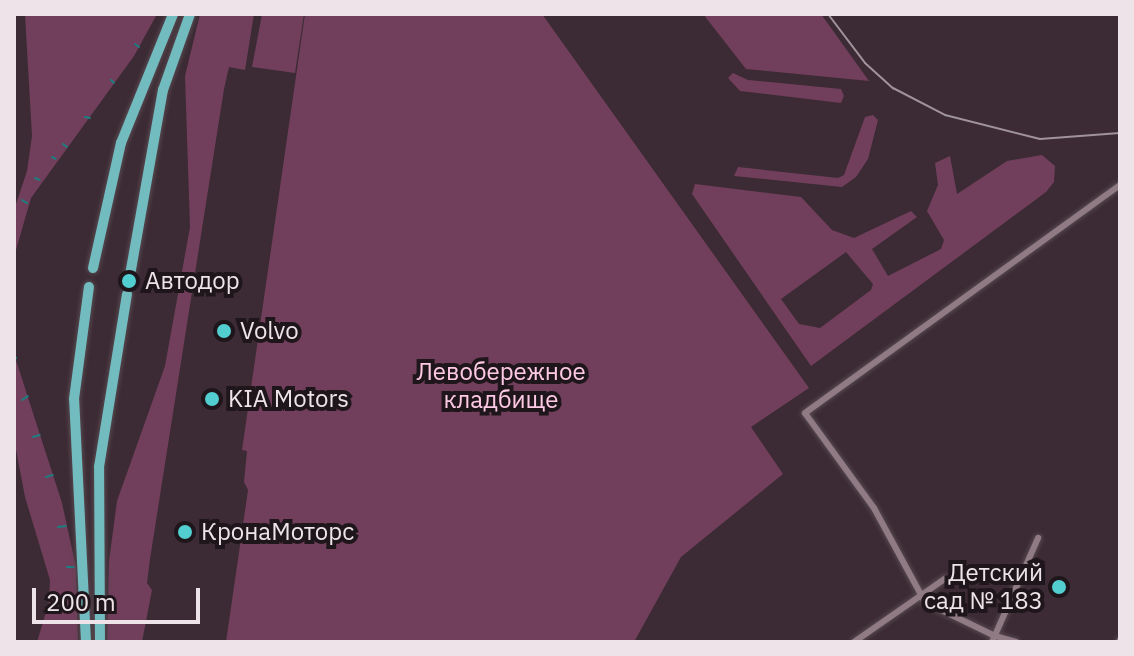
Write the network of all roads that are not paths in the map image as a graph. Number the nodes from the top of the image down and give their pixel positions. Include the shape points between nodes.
1 (173, 14) edge
2 (190, 14) edge
3 (1120, 185) edge
4 (93, 268) dead end
5 (130, 275) dead end
6 (89, 287) dead end
7 (127, 294) dead end
8 (1038, 538) dead end
9 (946, 578) dead end
10 (921, 597) junction
11 (994, 639) edge
12 (860, 641) edge
13 (86, 642) edge
14 (100, 642) edge
15 (1016, 642) edge

1 - 4 highway via 124,133
2 - 5 highway via 163,90
3 - 10 street via 805,413 874,508
6 - 13 highway via 74,399
7 - 14 highway via 99,467
8 - 11 street
9 - 10 street
10 - 11 street
10 - 12 street
11 - 15 street

